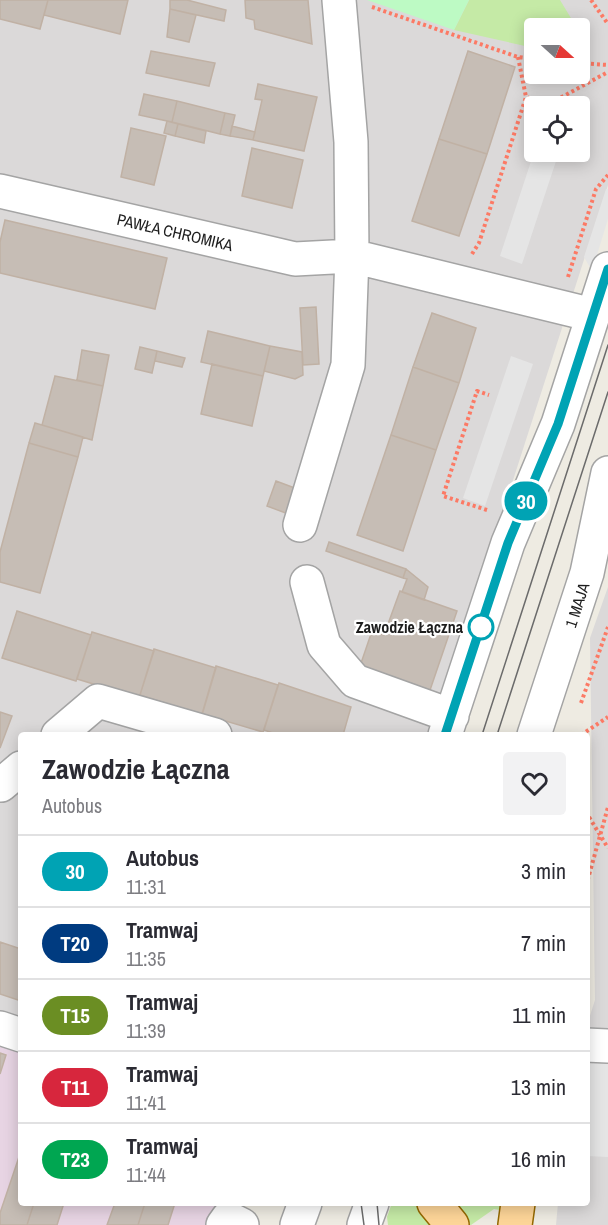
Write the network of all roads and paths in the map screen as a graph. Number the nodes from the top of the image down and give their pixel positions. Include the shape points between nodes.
1 (591, 0) edge
2 (351, 2) edge
3 (608, 24) edge
4 (518, 57) junction
5 (524, 57) edge
6 (590, 64) edge
7 (608, 65) edge
8 (608, 72) edge
9 (526, 96) edge
10 (564, 96) edge
11 (524, 103) edge
12 (608, 175) edge
13 (0, 191) edge
14 (352, 256) junction
15 (466, 257) dead end
16 (608, 269) edge
17 (568, 279) dead end
18 (593, 315) junction
19 (489, 395) dead end
20 (607, 484) edge
21 (496, 513) dead end
22 (300, 525) dead end
23 (307, 582) dead end
24 (608, 717) edge
25 (448, 726) edge
26 (61, 732) edge
27 (205, 732) edge
28 (535, 732) edge
29 (585, 732) edge
30 (18, 771) edge
31 (1, 785) edge
32 (608, 807) edge
33 (590, 819) edge
34 (600, 837) junction
35 (608, 848) edge
36 (590, 872) edge
37 (0, 1028) edge
38 (18, 1034) edge
39 (590, 1045) edge
40 (608, 1046) edge
41 (304, 1206) edge
42 (371, 1206) edge
43 (436, 1206) edge
44 (517, 1206) edge
45 (223, 1225) edge
46 (242, 1225) edge
47 (297, 1225) edge
48 (364, 1225) edge
49 (452, 1225) edge
50 (514, 1225) edge

1 - 3 path
2 - 4 path
2 - 14 street
4 - 5 path
4 - 9 path
6 - 7 path
8 - 10 path
11 - 15 path via 479,243
12 - 17 path via 596,189
13 - 14 street, PAWŁA CHROMIKA via 295,259
14 - 18 street, PAWŁA CHROMIKA
14 - 22 street via 348,365
16 - 18 street
18 - 25 street via 558,424 508,543
19 - 21 path via 477,391 443,496
20 - 28 street, 1 MAJA via 587,573
23 - 25 street via 324,645 355,681
24 - 29 path
26 - 27 street via 98,700
30 - 31 street
32 - 34 path
33 - 34 path
34 - 35 path
34 - 36 path
37 - 38 street
39 - 40 street
41 - 47 street
42 - 48 street
43 - 49 main road
44 - 50 main road
45 - 46 street via 228,1218

